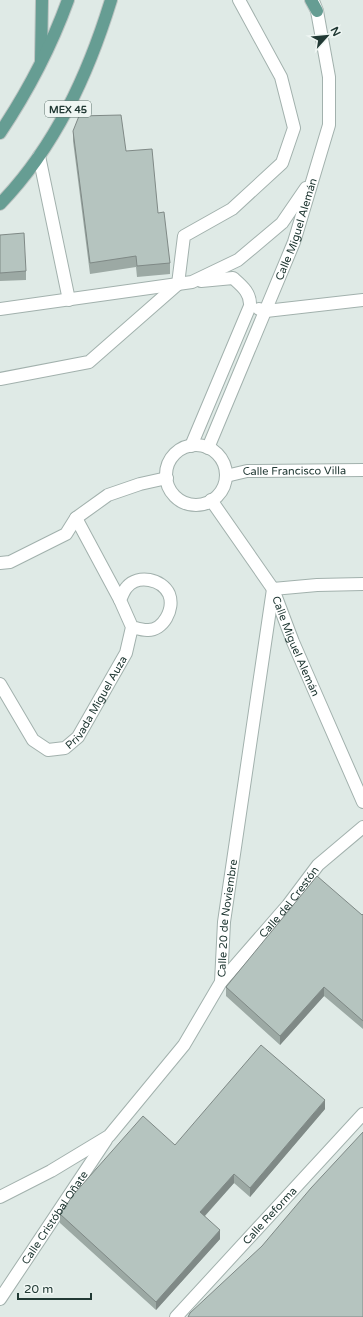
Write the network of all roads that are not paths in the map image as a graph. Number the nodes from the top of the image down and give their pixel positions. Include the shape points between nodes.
1 (42, 0) edge
2 (68, 0) edge
3 (111, 0) edge
4 (239, 0) edge
5 (314, 4) edge
6 (41, 64) junction
7 (0, 133) edge
8 (39, 156) junction
9 (318, 164) junction
10 (0, 204) edge
11 (192, 282) junction
12 (178, 284) junction
13 (69, 300) junction
14 (363, 300) edge
15 (250, 303) junction
16 (0, 309) edge
17 (266, 311) junction
18 (0, 378) edge
19 (191, 446) junction
20 (208, 448) junction
21 (363, 470) edge
22 (226, 476) junction
23 (167, 478) junction
24 (211, 500) junction
25 (76, 518) junction
26 (0, 563) edge
27 (363, 584) edge
28 (273, 590) junction
29 (120, 600) junction
30 (132, 627) junction
31 (0, 684) edge
32 (363, 802) edge
33 (363, 827) edge
34 (221, 982) junction
35 (363, 1114) edge
36 (109, 1136) junction
37 (0, 1197) edge
38 (0, 1299) edge
39 (176, 1317) edge

1 - 6 main road
2 - 6 main road
3 - 8 main road, MEX 45 via 83,79 59,126
4 - 12 street via 281,77 294,128 282,163 232,209 184,236
5 - 9 street, Calle Miguel Alemán via 329,77 329,125
6 - 7 main road
8 - 10 main road, MEX 45
8 - 13 street
9 - 11 street via 304,194 282,223 238,260
9 - 17 street, Calle Miguel Alemán via 294,242
11 - 12 street
11 - 15 street via 233,278 244,286
12 - 13 street
12 - 18 street via 89,362
13 - 16 street
14 - 17 street
15 - 17 street
15 - 19 street
17 - 20 street, Calle Miguel Alemán
19 - 20 street
19 - 23 street via 177,452 171,459 167,468
20 - 22 street via 221,458
21 - 22 street, Calle Francisco Villa via 247,471
22 - 24 street via 221,490
23 - 24 street via 175,496 183,502 192,505
23 - 25 street via 108,495
24 - 28 street, Calle Miguel Alemán
25 - 26 street via 66,534 10,562
25 - 29 street
27 - 28 street via 317,585
28 - 32 street, Calle Miguel Alemán
28 - 34 street, Calle 20 de Noviembre via 224,922
29 - 30 street
29 - 30 street via 128,586 142,579 158,582 169,594 170,610 162,624 148,631
30 - 31 street, Privada Miguel Auza via 126,653 78,737 65,748 48,750 33,740
33 - 34 street, Calle del Crestón via 318,865 288,905
34 - 36 street, Calle 20 de Noviembre via 184,1045
35 - 39 street, Calle Reforma
36 - 37 street, Calle 20 de Noviembre via 51,1171
36 - 38 street, Calle Cristóbal Oñate

